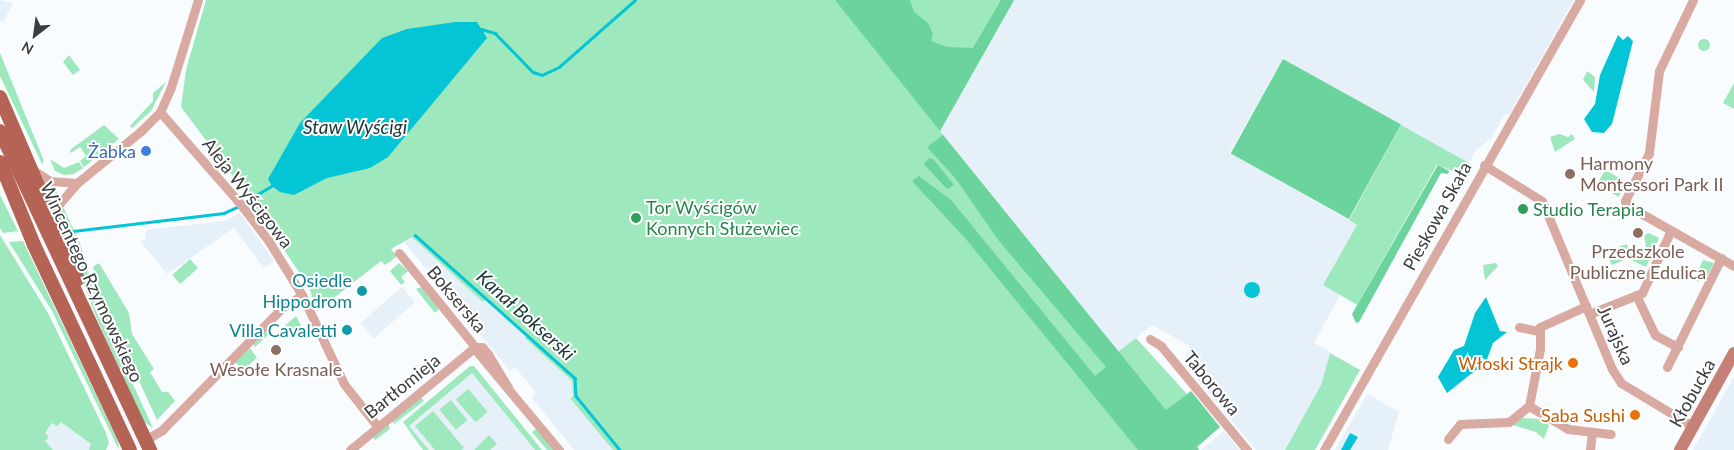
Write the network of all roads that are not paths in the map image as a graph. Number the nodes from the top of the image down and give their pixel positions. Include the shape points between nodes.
1 (198, 0) edge
2 (1580, 0) edge
3 (1693, 0) edge
4 (0, 97) edge
5 (160, 112) junction
6 (0, 131) edge
7 (0, 162) edge
8 (1484, 165) junction
9 (32, 169) junction
10 (77, 182) junction
11 (0, 184) edge
12 (54, 221) junction
13 (1671, 230) junction
14 (34, 244) junction
15 (399, 253) dead end
16 (1721, 258) junction
17 (1734, 266) edge
18 (302, 295) junction
19 (1636, 295) junction
20 (1587, 310) junction
21 (1520, 327) dead end
22 (1538, 331) junction
23 (96, 332) junction
24 (1150, 339) dead end
25 (1678, 347) junction
26 (475, 348) junction
27 (1734, 353) edge
28 (1668, 367) dead end
29 (1529, 406) junction
30 (378, 427) junction
31 (1694, 427) junction
32 (1592, 432) junction
33 (1611, 434) dead end
34 (1448, 439) dead end
35 (147, 445) edge
36 (126, 447) edge
37 (350, 450) edge
38 (559, 450) edge
39 (1247, 450) edge
40 (1324, 450) edge
41 (1590, 450) edge
42 (1680, 450) edge

1 - 5 street via 172,87
2 - 8 street, Pieskowa Skała
3 - 13 street via 1659,71 1649,153 1624,198 1628,206
4 - 9 main road, Wincentego Rzymowskiego
5 - 10 street
5 - 18 street, Aleja Wyścigowa via 245,209
6 - 23 main road, Wincentego Rzymowskiego
7 - 14 main road, Wincentego Rzymowskiego
8 - 20 street, Jurajska via 1542,202
8 - 40 street, Pieskowa Skała
9 - 10 street via 50,181
9 - 12 main road, Wincentego Rzymowskiego
10 - 12 street via 59,204
11 - 14 main road, Wincentego Rzymowskiego
12 - 23 main road, Wincentego Rzymowskiego
13 - 16 street
13 - 19 street via 1642,292
14 - 36 main road, Wincentego Rzymowskiego
15 - 26 street, Bokserska
16 - 17 street
16 - 25 street
18 - 30 street, Aleja Wyścigowa via 340,378
18 - 35 street via 283,307
19 - 20 street
19 - 25 street via 1656,335
20 - 22 street via 1545,323
20 - 31 street, Jurajska via 1621,383
21 - 22 street
22 - 29 street via 1540,349
23 - 35 main road, Wincentego Rzymowskiego
24 - 39 street, Taborowa via 1161,346
25 - 28 street
26 - 30 street, Bartłomieja
26 - 38 street, Bokserska via 482,347 488,354 508,387
27 - 31 street, Kłobucka
29 - 32 street via 1564,427
29 - 34 street via 1509,422 1460,424
30 - 37 street, Bartłomieja
31 - 42 street, Kłobucka
32 - 33 street
32 - 41 street

